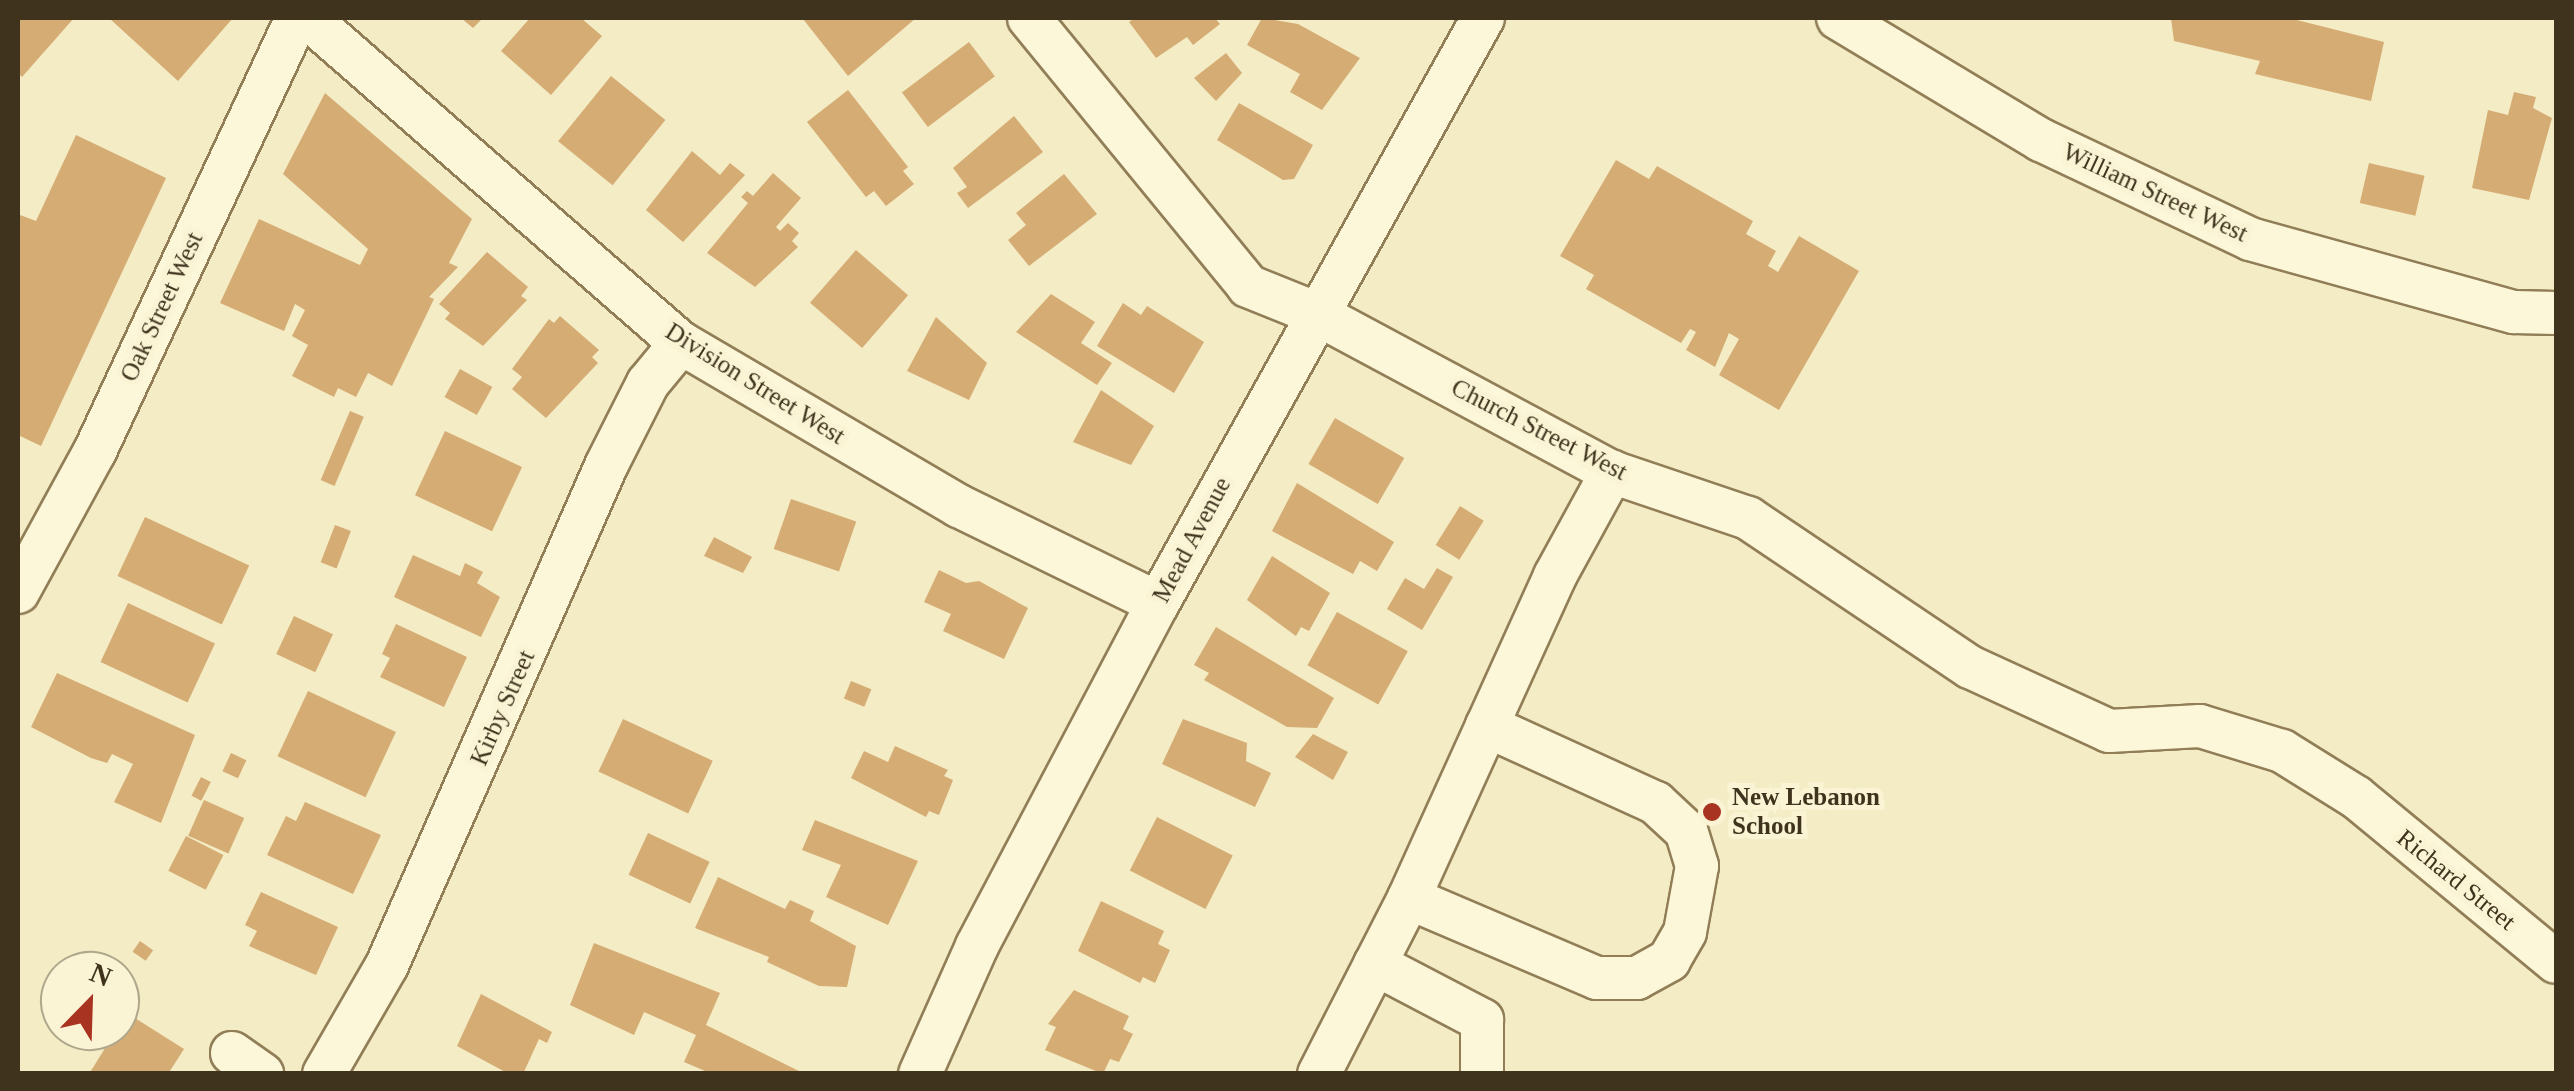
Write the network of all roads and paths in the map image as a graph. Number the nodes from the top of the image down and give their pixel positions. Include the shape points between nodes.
1 (297, 18) edge
2 (308, 18) edge
3 (1029, 18) edge
4 (1483, 18) edge
5 (1838, 18) edge
6 (1315, 313) junction
7 (2556, 313) edge
8 (681, 343) junction
9 (1612, 472) junction
10 (18, 592) edge
11 (1158, 603) junction
12 (1487, 726) junction
13 (2356, 798) joint
14 (1409, 898) junction
15 (2556, 962) edge
16 (1375, 964) junction
17 (324, 1074) edge
18 (920, 1074) edge
19 (1320, 1074) edge
20 (1482, 1074) edge

1 - 10 street, Oak Street West via 95,451
2 - 8 street, Division Street West
3 - 6 street, Church Street West via 1248,286
4 - 6 street, Mead Avenue
5 - 7 street, William Street West via 2040,140 2232,231 2514,312
6 - 9 street, Church Street West
6 - 11 street, Mead Avenue
8 - 11 street, Division Street West via 959,506
8 - 17 street, Kirby Street via 648,383 606,466 386,965
9 - 12 street
9 - 13 street, Church Street West via 1748,518 1970,668 2109,731 2200,726 2240,735 2282,750
11 - 18 street, Mead Avenue via 977,946
12 - 14 street
12 - 14 street via 1656,803 1686,832 1696,866 1685,932 1669,960 1638,978 1597,978
13 - 15 street, Richard Street
14 - 16 street
16 - 19 street
16 - 20 street via 1482,1020

